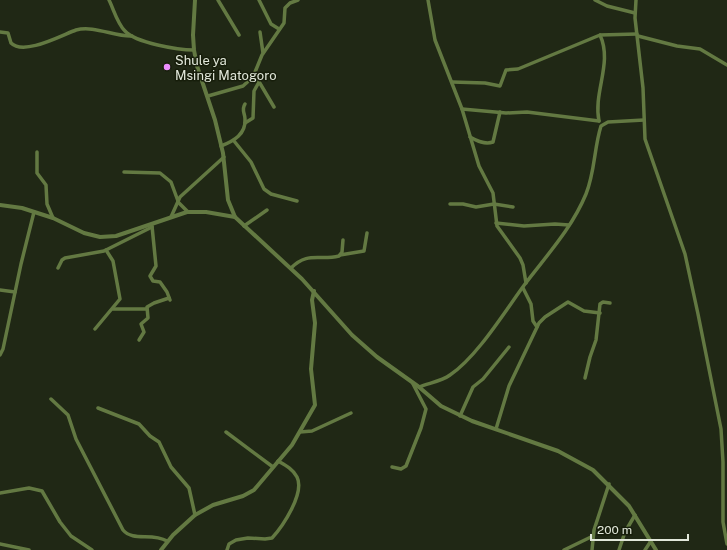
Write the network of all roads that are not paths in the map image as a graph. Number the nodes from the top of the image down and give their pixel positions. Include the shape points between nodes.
1 (109, 0) edge
2 (195, 0) edge
3 (218, 0) edge
4 (259, 0) edge
5 (298, 0) edge
6 (428, 0) edge
7 (595, 0) edge
8 (636, 0) edge
9 (635, 13) junction
10 (279, 30) junction
11 (0, 32) edge
12 (260, 32) dead end
13 (240, 35) dead end
14 (600, 35) junction
15 (637, 35) junction
16 (132, 36) junction
17 (194, 50) junction
18 (263, 54) junction
19 (727, 65) edge
20 (255, 75) junction
21 (259, 82) junction
22 (452, 82) junction
23 (208, 96) junction
24 (245, 104) dead end
25 (274, 107) dead end
26 (462, 109) junction
27 (500, 112) junction
28 (599, 120) junction
29 (644, 120) junction
30 (245, 123) junction
31 (601, 126) junction
32 (470, 137) junction
33 (234, 141) junction
34 (222, 146) junction
35 (37, 152) dead end
36 (224, 156) junction
37 (124, 172) dead end
38 (178, 201) junction
39 (297, 201) dead end
40 (450, 204) dead end
41 (494, 204) junction
42 (0, 205) edge
43 (513, 207) dead end
44 (267, 210) dead end
45 (34, 212) junction
46 (188, 212) junction
47 (171, 217) junction
48 (235, 217) junction
49 (53, 218) junction
50 (496, 223) junction
51 (569, 225) junction
52 (152, 226) junction
53 (244, 226) junction
54 (367, 233) dead end
55 (343, 240) dead end
56 (106, 250) junction
57 (340, 255) junction
58 (58, 268) dead end
59 (291, 268) junction
60 (526, 283) junction
61 (523, 288) junction
62 (0, 290) edge
63 (314, 291) junction
64 (15, 292) junction
65 (610, 303) dead end
66 (114, 309) junction
67 (147, 309) junction
68 (600, 313) junction
69 (537, 327) junction
70 (95, 329) dead end
71 (139, 340) dead end
72 (509, 347) dead end
73 (0, 355) edge
74 (585, 378) dead end
75 (411, 381) junction
76 (419, 387) junction
77 (51, 399) dead end
78 (98, 408) dead end
79 (351, 413) dead end
80 (460, 416) junction
81 (496, 429) junction
82 (226, 432) dead end
83 (300, 432) junction
84 (278, 461) junction
85 (273, 467) junction
86 (392, 468) dead end
87 (609, 484) junction
88 (0, 493) edge
89 (195, 515) junction
90 (635, 515) junction
91 (593, 536) junction
92 (167, 541) junction
93 (651, 541) junction
94 (0, 544) edge
95 (727, 544) edge
96 (29, 550) edge
97 (92, 550) edge
98 (162, 550) edge
99 (227, 550) edge
100 (564, 550) edge
101 (592, 550) edge
102 (619, 550) edge
103 (645, 550) edge
104 (656, 550) edge

1 - 16 street via 124,30
2 - 17 street
3 - 13 street
4 - 10 street via 271,24
5 - 10 street via 285,8 284,21
6 - 22 street via 435,40
7 - 9 street
8 - 9 street
9 - 15 street
10 - 18 street
11 - 16 street via 8,33 11,42 19,46 37,45 84,29
12 - 18 street
14 - 15 street
14 - 22 street via 518,69 504,71 500,86
14 - 28 street via 604,51
15 - 19 street via 700,49
15 - 29 street
16 - 17 street via 167,47
17 - 23 street
18 - 20 street
20 - 21 street
20 - 23 street via 243,86
21 - 25 street
21 - 30 street via 254,91 253,118
22 - 26 street
23 - 34 street
24 - 30 street via 242,109
26 - 27 street
26 - 32 street
27 - 28 street via 527,112
27 - 32 street via 493,142 478,141
28 - 31 street
29 - 31 street via 608,122
29 - 95 street via 647,148 685,254 718,414 723,462 723,522
30 - 33 street
31 - 51 street via 591,179
32 - 41 street via 481,171 492,189
33 - 34 street
33 - 39 street via 251,162 264,189 271,194
34 - 36 street
35 - 49 street via 37,173 46,185
36 - 38 street
36 - 48 street via 228,200
37 - 38 street via 160,173 171,182
38 - 46 street
38 - 47 street
40 - 41 street via 476,207
41 - 43 street
41 - 50 street
42 - 45 street
44 - 53 street
45 - 49 street
45 - 64 street
46 - 47 street
46 - 48 street
47 - 52 street
48 - 53 street
49 - 52 street via 84,233 100,237 116,236
50 - 51 street via 524,226
50 - 60 street via 520,258
51 - 60 street via 550,254
52 - 56 street
52 - 67 street via 156,266 150,276 153,281 160,282 170,299 154,303
53 - 59 street
54 - 57 street via 364,251
55 - 57 street
56 - 58 street via 64,258
56 - 66 street via 113,261 120,295
57 - 59 street via 329,258 305,258
59 - 63 street
60 - 61 street
61 - 69 street via 531,304 532,321
61 - 76 street via 483,342 460,367 449,376
62 - 64 street
63 - 75 street via 352,335
63 - 83 street via 312,300 315,323 311,369 316,400
64 - 73 street
65 - 68 street via 600,303
66 - 67 street
66 - 70 street
67 - 71 street via 148,318 141,324 144,332
68 - 69 street via 584,311 568,302 545,317
68 - 74 street via 596,340
69 - 81 street via 509,386
72 - 80 street via 483,379 473,387
75 - 76 street
75 - 86 street via 425,406 424,418 406,466 401,469
76 - 80 street via 441,406
77 - 92 street via 69,417 76,439 123,530 131,535 157,536
78 - 89 street via 140,424 159,442 171,467 190,488
79 - 83 street via 312,431
80 - 81 street
81 - 87 street via 579,461
82 - 85 street
83 - 84 street
84 - 85 street
84 - 99 street via 295,474 299,485 297,496 284,523 272,538 238,540 229,544
85 - 89 street via 251,492 213,505
87 - 90 street
87 - 91 street
88 - 97 street via 29,488 42,491 71,536
89 - 92 street
90 - 93 street
90 - 102 street via 625,532
91 - 100 street
91 - 101 street
92 - 98 street
93 - 103 street
93 - 104 street
94 - 96 street

